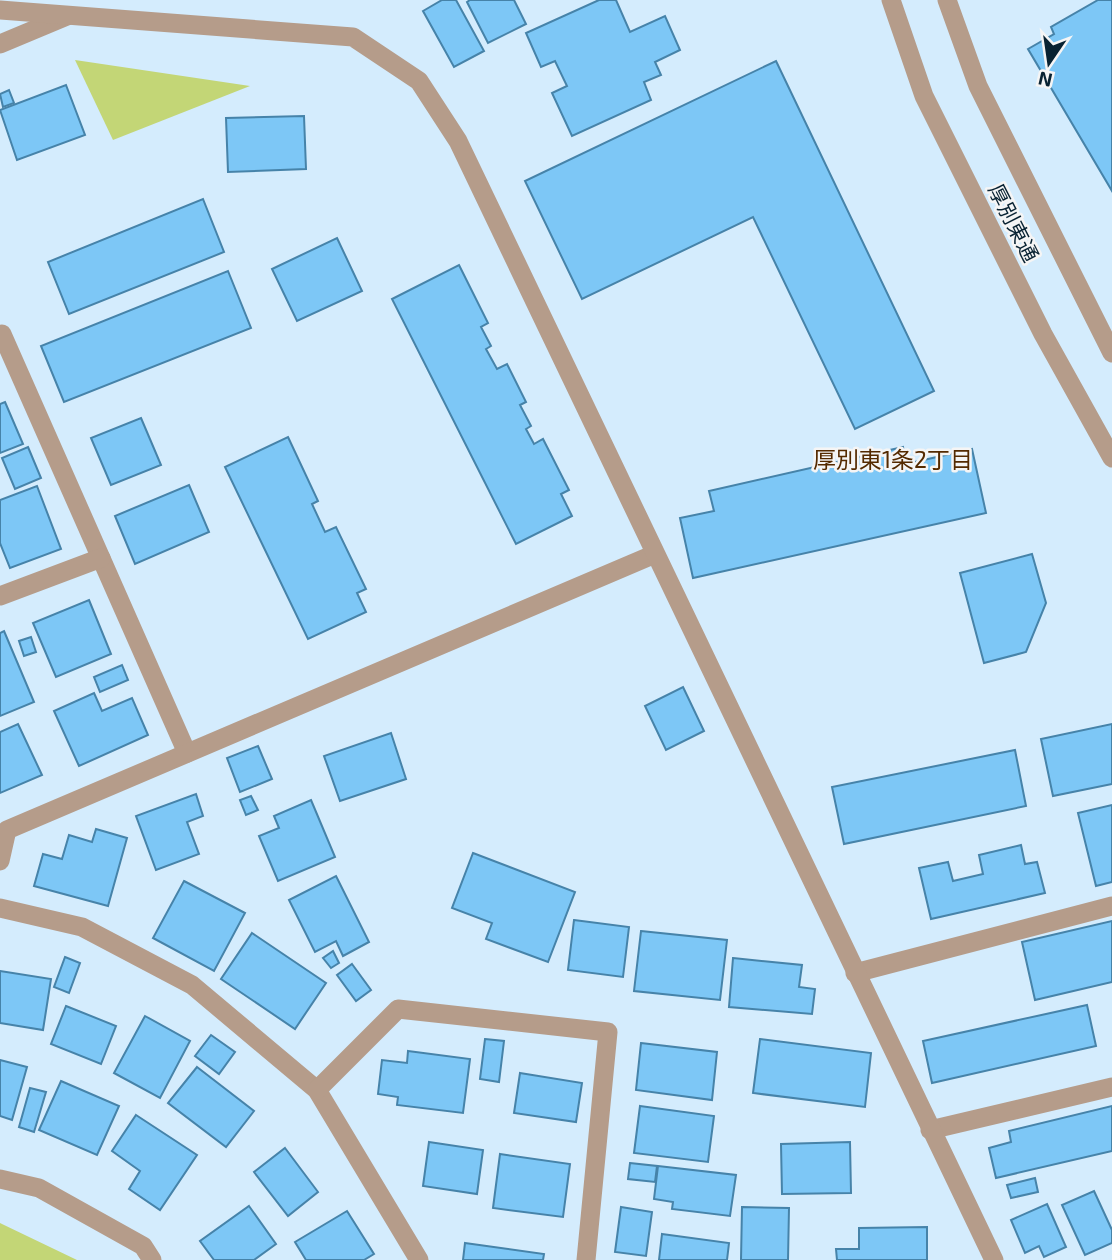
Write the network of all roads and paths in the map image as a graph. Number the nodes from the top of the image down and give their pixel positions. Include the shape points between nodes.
1 (891, 0) edge
2 (947, 0) edge
3 (0, 10) edge
4 (67, 16) junction
5 (0, 44) edge
6 (0, 335) edge
7 (1112, 353) edge
8 (1112, 458) edge
9 (655, 554) junction
10 (101, 558) junction
11 (0, 596) edge
12 (187, 753) junction
13 (0, 861) edge
14 (1112, 906) edge
15 (0, 908) edge
16 (855, 973) junction
17 (1112, 1087) edge
18 (317, 1090) junction
19 (930, 1130) junction
20 (0, 1179) edge
21 (152, 1260) edge
22 (419, 1260) edge
23 (586, 1260) edge
24 (994, 1260) edge

1 - 8 street, 厚別東通 via 924,96 1043,334
2 - 7 street, 厚別東通 via 978,86
3 - 4 street
4 - 5 street
4 - 9 street via 353,37 419,81 458,141
6 - 10 street
9 - 12 street
9 - 16 street
10 - 11 street
10 - 12 street
12 - 13 street via 7,830
14 - 16 street
15 - 18 street via 82,927 192,985
16 - 19 street
17 - 19 street
18 - 22 street
18 - 23 street via 398,1009 608,1032
19 - 24 street
20 - 21 street via 39,1188 143,1246

